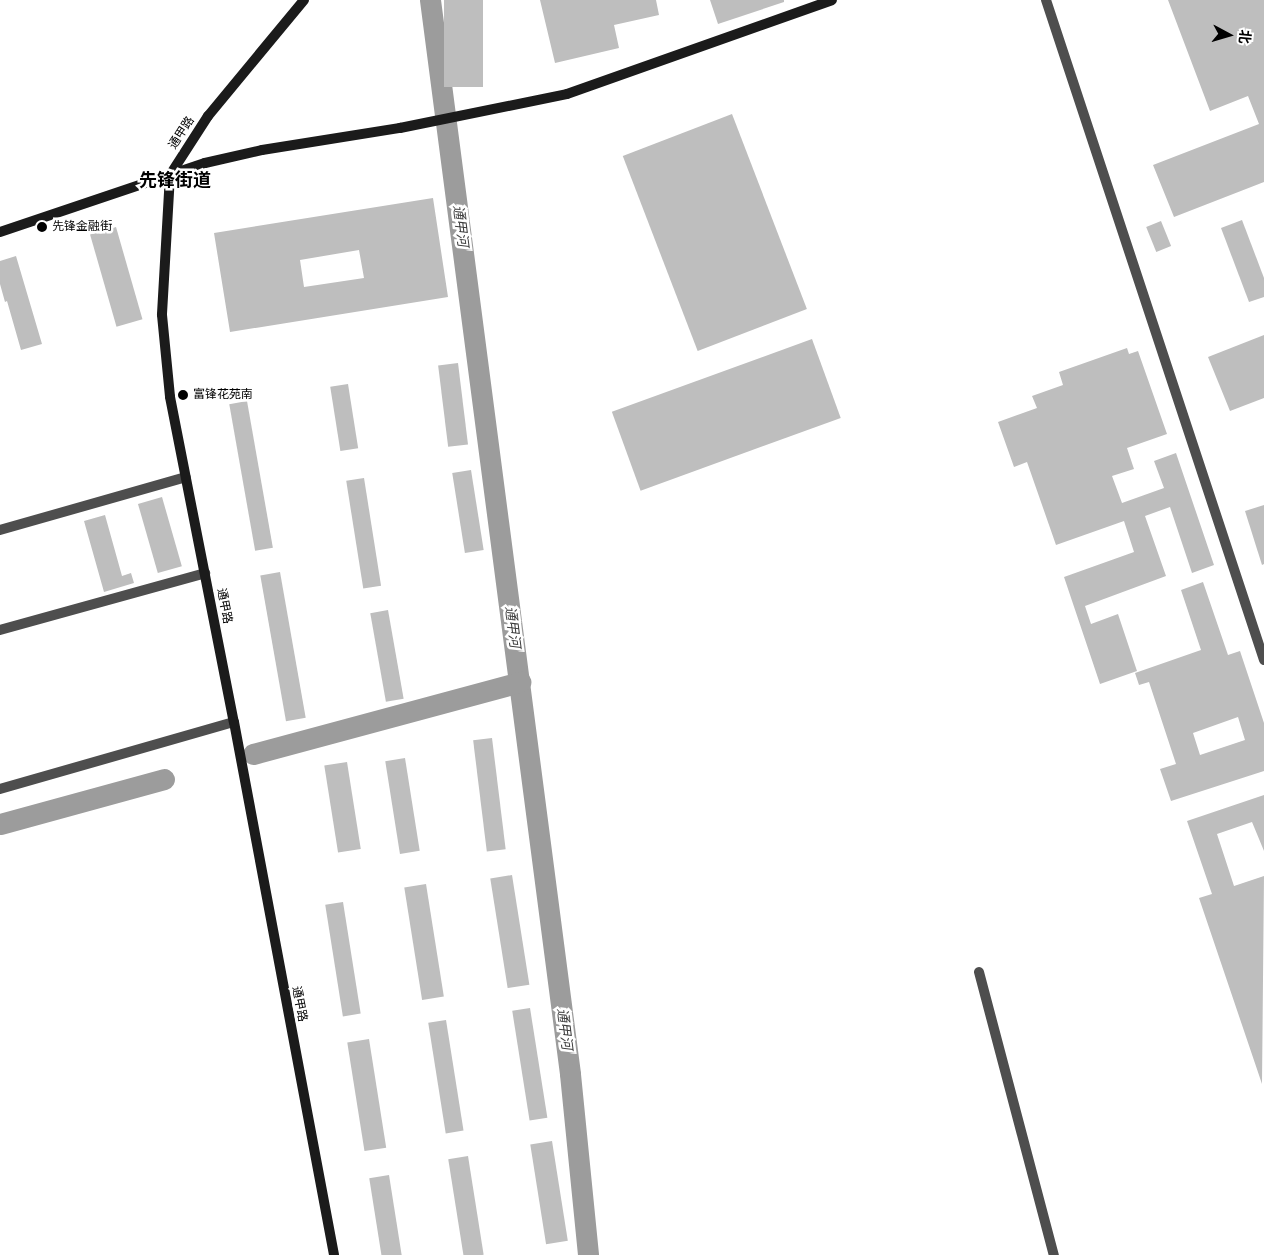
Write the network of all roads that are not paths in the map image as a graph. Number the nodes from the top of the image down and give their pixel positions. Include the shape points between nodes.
1 (304, 0) edge
2 (832, 0) edge
3 (1046, 0) edge
4 (170, 175) junction
5 (0, 232) edge
6 (186, 477) junction
7 (0, 530) edge
8 (205, 573) junction
9 (0, 630) edge
10 (1264, 660) edge
11 (234, 722) junction
12 (0, 789) edge
13 (978, 972) dead end
14 (334, 1255) edge
15 (1054, 1255) edge

1 - 4 street, 通甲路 via 208,116
2 - 4 street via 567,94 262,150
3 - 10 street
4 - 5 street
4 - 6 street, 通甲路 via 162,314 170,397
6 - 7 street
6 - 8 street, 通甲路
8 - 9 street
8 - 11 street, 通甲路
11 - 12 street
11 - 14 street, 通甲路
13 - 15 street

